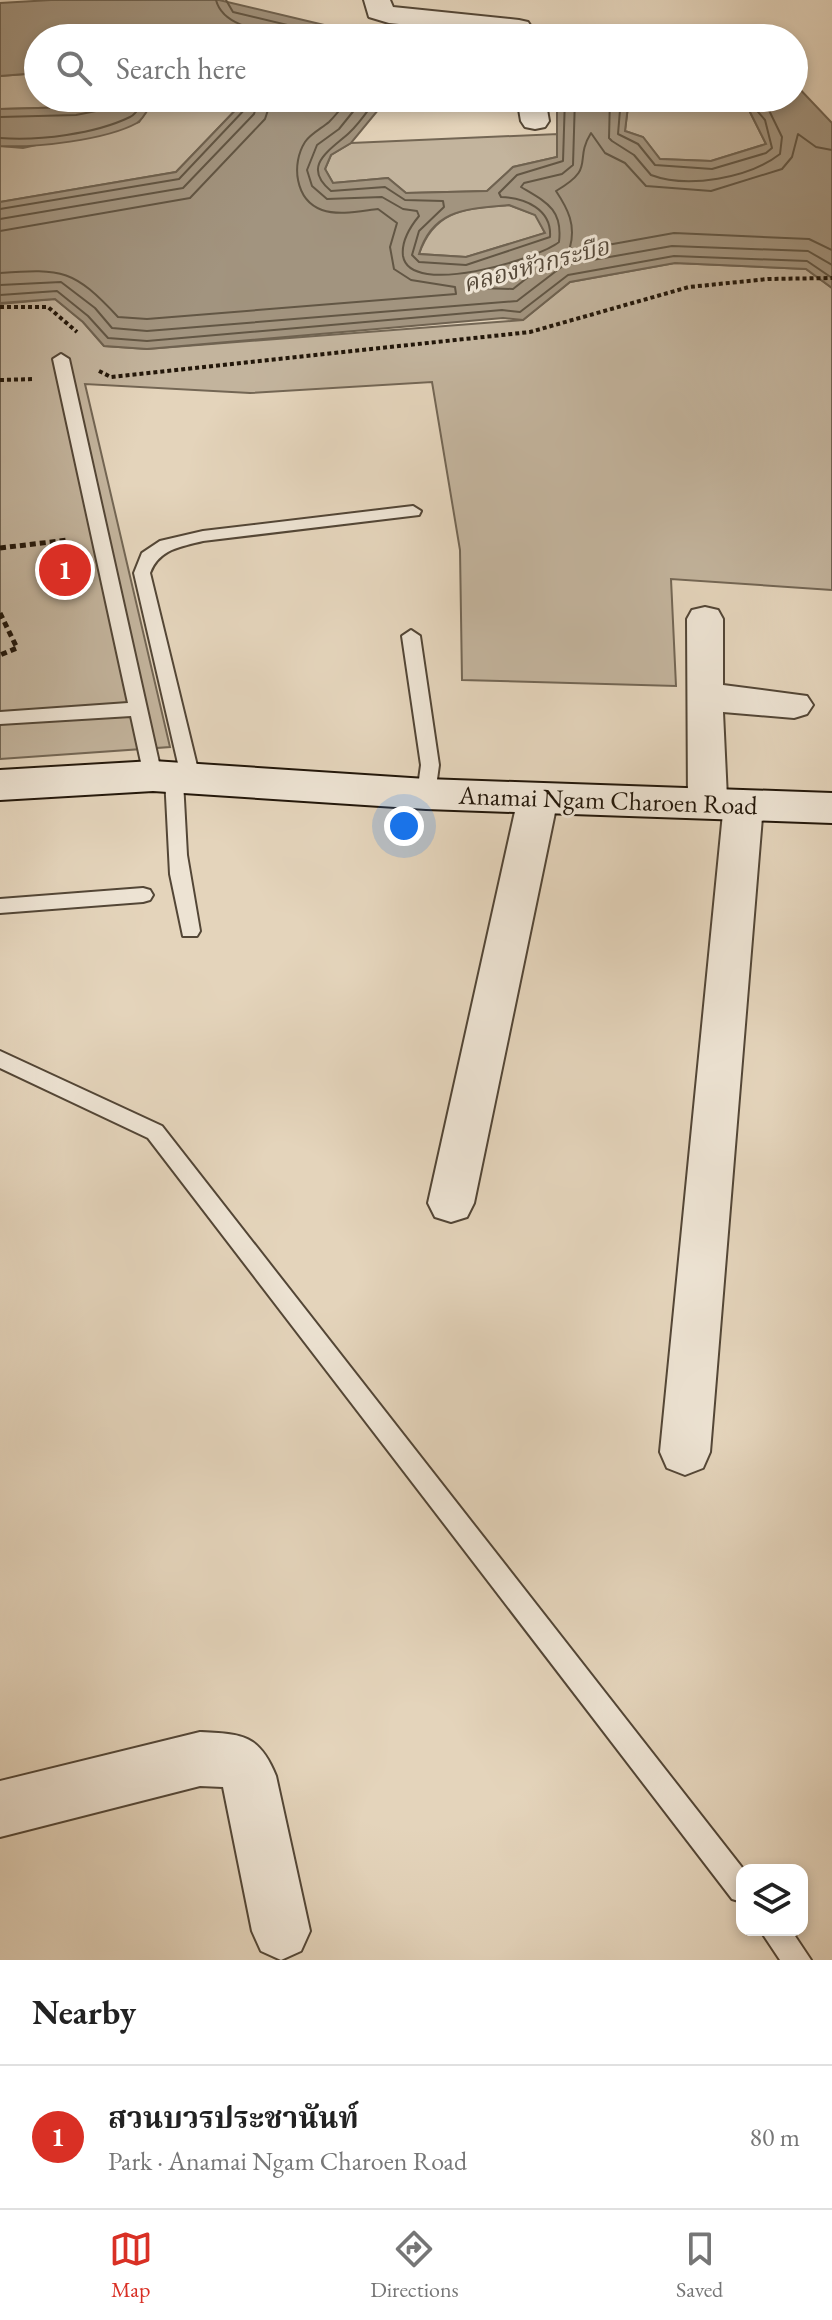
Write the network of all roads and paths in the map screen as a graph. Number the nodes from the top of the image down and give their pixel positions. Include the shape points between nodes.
1 (377, 0) edge
2 (533, 0) edge
3 (454, 24) edge
4 (524, 24) edge
5 (832, 278) edge
6 (0, 307) edge
7 (80, 341) dead end
8 (61, 359) dead end
9 (93, 368) dead end
10 (413, 511) dead end
11 (101, 536) junction
12 (0, 548) edge
13 (0, 613) edge
14 (705, 619) dead end
15 (411, 636) dead end
16 (0, 655) edge
17 (704, 697) junction
18 (794, 705) dead end
19 (138, 709) junction
20 (0, 718) edge
21 (173, 777) junction
22 (0, 785) edge
23 (426, 794) junction
24 (538, 798) junction
25 (726, 804) junction
26 (832, 808) edge
27 (143, 895) dead end
28 (0, 906) edge
29 (190, 931) dead end
30 (0, 1059) edge
31 (451, 1203) dead end
32 (685, 1452) dead end
33 (0, 1809) edge
34 (736, 1881) edge
35 (281, 1931) dead end
36 (779, 1936) edge
37 (797, 1960) edge

1 - 3 street via 378,11 389,15
2 - 4 street
5 - 9 path via 689,287 530,332 111,377
6 - 7 path via 48,307 74,327
8 - 11 lane
10 - 21 lane via 203,536 166,545 148,557 142,573
11 - 12 path
11 - 19 lane
13 - 16 path via 17,648
14 - 17 street
15 - 23 lane via 430,765
17 - 18 street
17 - 25 street
19 - 20 lane
19 - 21 lane
21 - 22 street, Anamai Ngam Charoen Road
21 - 23 street, Anamai Ngam Charoen Road
21 - 29 lane via 175,840
23 - 24 street, Anamai Ngam Charoen Road
24 - 25 street, Anamai Ngam Charoen Road
24 - 31 street
25 - 26 street, Anamai Ngam Charoen Road
25 - 32 street
27 - 28 lane
30 - 34 lane via 155,1132
33 - 35 street via 200,1759 236,1761 249,1776
36 - 37 lane

